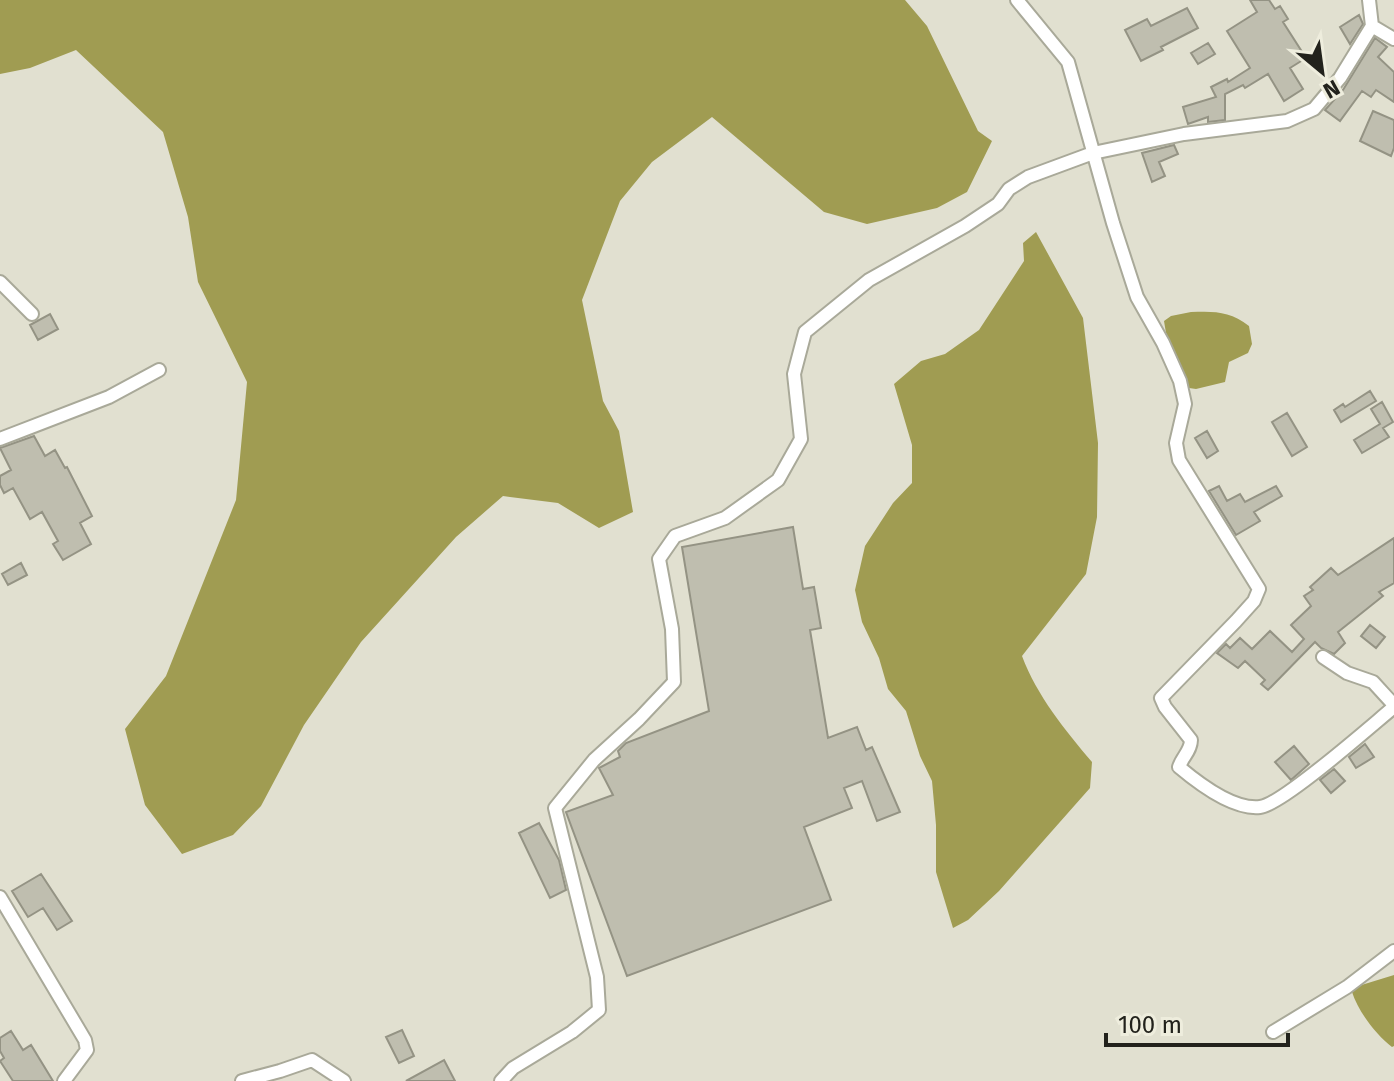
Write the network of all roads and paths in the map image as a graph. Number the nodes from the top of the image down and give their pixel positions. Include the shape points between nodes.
1 (1017, 0) edge
2 (1369, 0) edge
3 (1372, 26) junction
4 (1394, 39) edge
5 (1093, 153) junction
6 (0, 282) edge
7 (32, 314) dead end
8 (159, 370) dead end
9 (0, 439) edge
10 (1323, 657) dead end
11 (1394, 706) edge
12 (0, 897) edge
13 (1394, 951) edge
14 (1273, 1032) dead end
15 (64, 1081) edge
16 (242, 1081) edge
17 (344, 1081) edge
18 (501, 1081) edge

1 - 5 street via 1068,62
2 - 3 street
3 - 4 street
3 - 5 street via 1314,109 1287,121
5 - 11 street via 1137,297 1180,381 1185,404 1176,443 1179,460 1259,589 1254,601 1161,698 1191,740 1179,767 1228,801 1261,807 1287,793
5 - 18 street via 1028,177 965,226 869,280 805,332 794,374 801,439 778,480 725,518 675,536 659,559 672,629 674,682 594,760 555,808 597,977 599,1010
6 - 7 street
8 - 9 street via 109,397
10 - 11 street via 1373,682
12 - 15 street via 85,1040 87,1050
13 - 14 street
16 - 17 street via 312,1060

